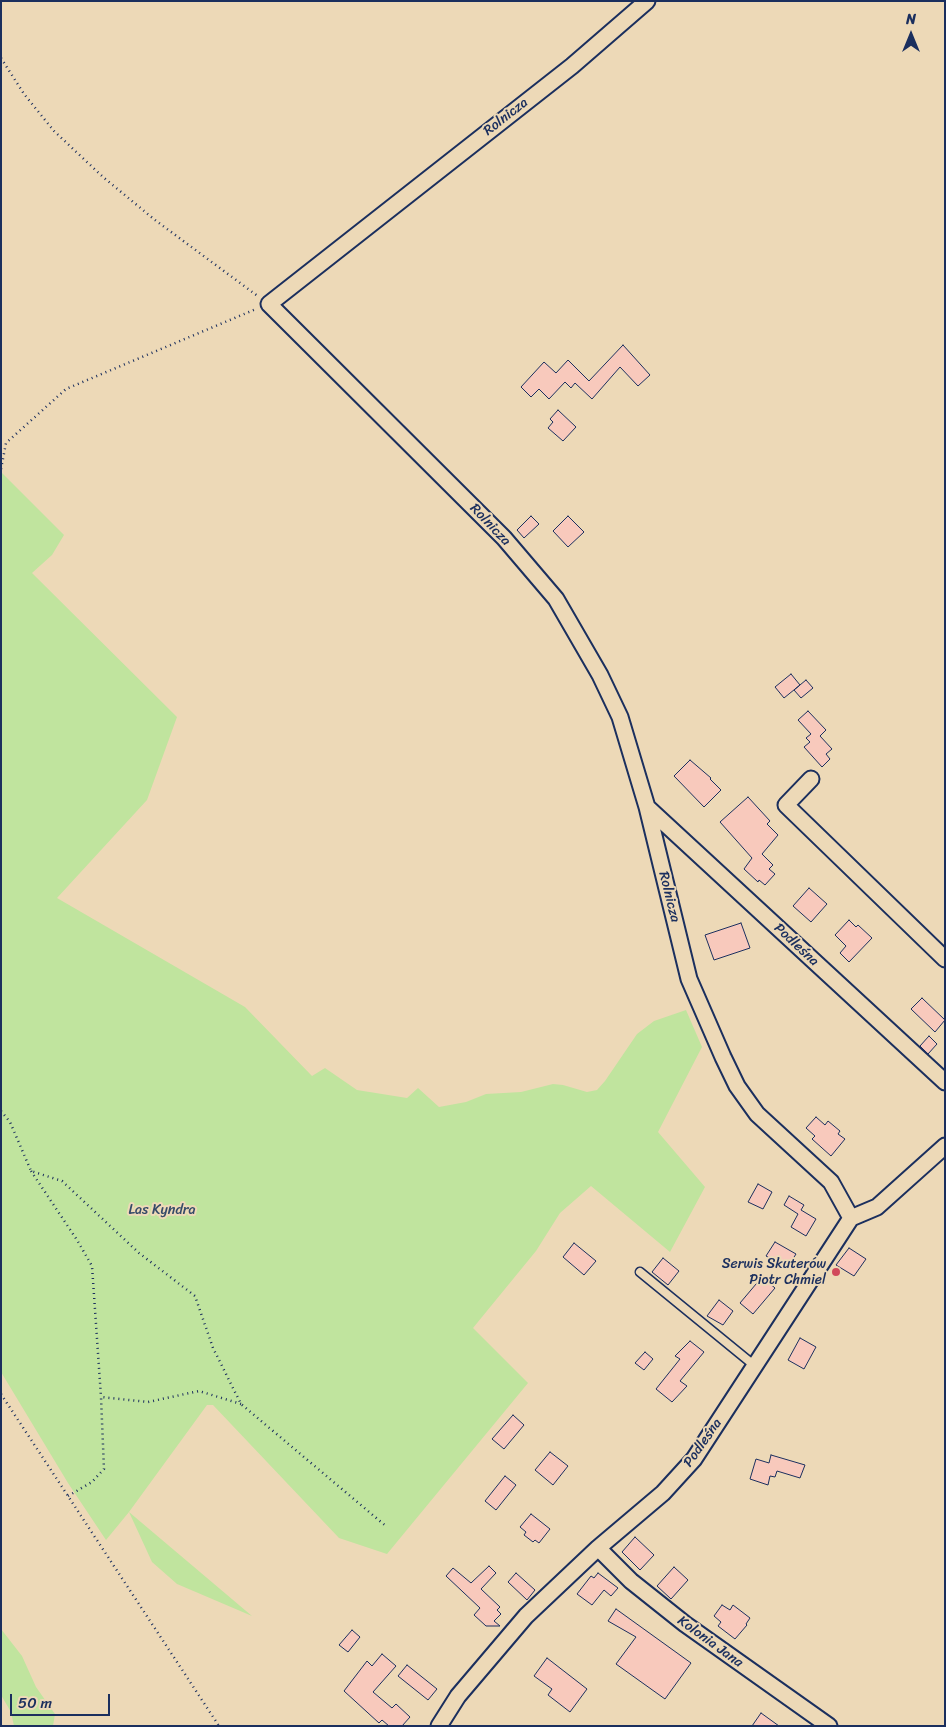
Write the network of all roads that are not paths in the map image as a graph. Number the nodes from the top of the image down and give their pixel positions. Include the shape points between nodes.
1 (647, 1) edge
2 (811, 779) dead end
3 (647, 807) junction
4 (945, 959) edge
5 (945, 1082) edge
6 (945, 1146) edge
7 (851, 1218) junction
8 (640, 1272) dead end
9 (755, 1366) junction
10 (598, 1548) junction
11 (439, 1726) edge
12 (829, 1726) edge

1 - 3 street, Rolnicza via 572,66 269,304 504,538 556,599 600,675 620,718
2 - 4 street via 786,805
3 - 5 street, Podleśna
3 - 7 street, Rolnicza via 689,979 737,1086 757,1114 831,1182
6 - 7 street via 877,1207
7 - 9 street, Podleśna
8 - 9 lane
9 - 10 street, Podleśna via 694,1459 663,1494
10 - 11 street, Podleśna via 526,1616 458,1696
10 - 12 street, Kolonia Jana via 631,1581 685,1624

